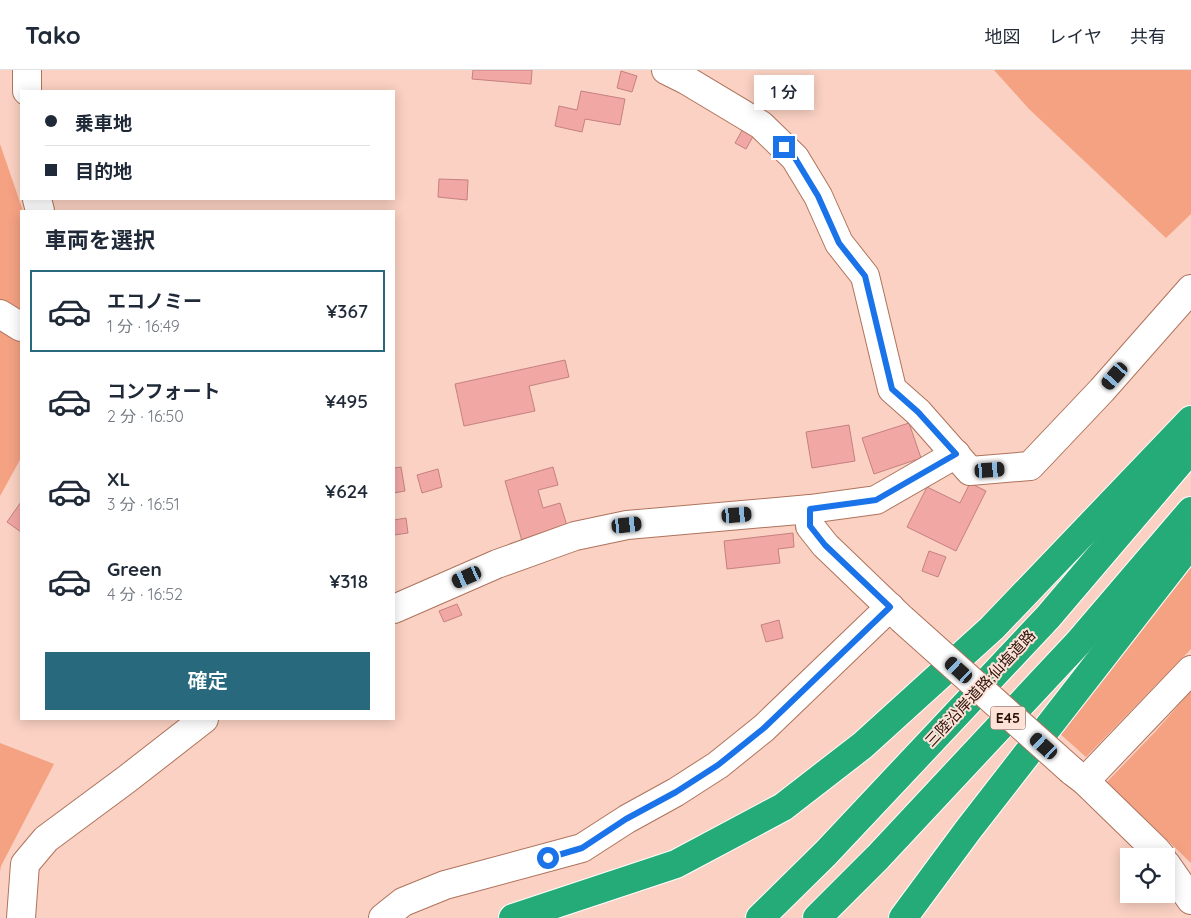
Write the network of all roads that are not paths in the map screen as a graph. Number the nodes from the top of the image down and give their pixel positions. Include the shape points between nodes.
1 (27, 70) edge
2 (666, 70) edge
3 (27, 90) edge
4 (1191, 289) edge
5 (0, 314) edge
6 (20, 326) edge
7 (1191, 420) edge
8 (1191, 449) edge
9 (956, 454) junction
10 (810, 509) junction
11 (1191, 511) edge
12 (1191, 543) edge
13 (395, 608) edge
14 (896, 613) junction
15 (1191, 670) edge
16 (203, 720) edge
17 (1079, 776) junction
18 (1153, 848) edge
19 (1175, 877) edge
20 (1191, 900) edge
21 (21, 918) edge
22 (383, 918) edge
23 (513, 918) edge
24 (760, 918) edge
25 (817, 918) edge
26 (902, 918) edge

1 - 3 street
2 - 9 street via 761,126 795,158 818,196 839,243 865,276 892,389
4 - 9 street via 1030,466 970,471
5 - 6 street
7 - 23 highway via 992,628 863,745 783,808 676,864
8 - 24 highway, 三陸沿岸道路;仙塩道路 / E45 via 1048,616 826,853
9 - 10 street via 876,500
10 - 13 street via 627,525 575,536 497,564
10 - 14 street via 810,526 825,545
11 - 25 highway, E45 via 1078,643
12 - 26 highway
14 - 17 street, bridge
14 - 22 street via 718,765 582,848 444,885 403,902
15 - 17 street
16 - 21 street via 46,839 25,864
17 - 18 street
19 - 20 street

